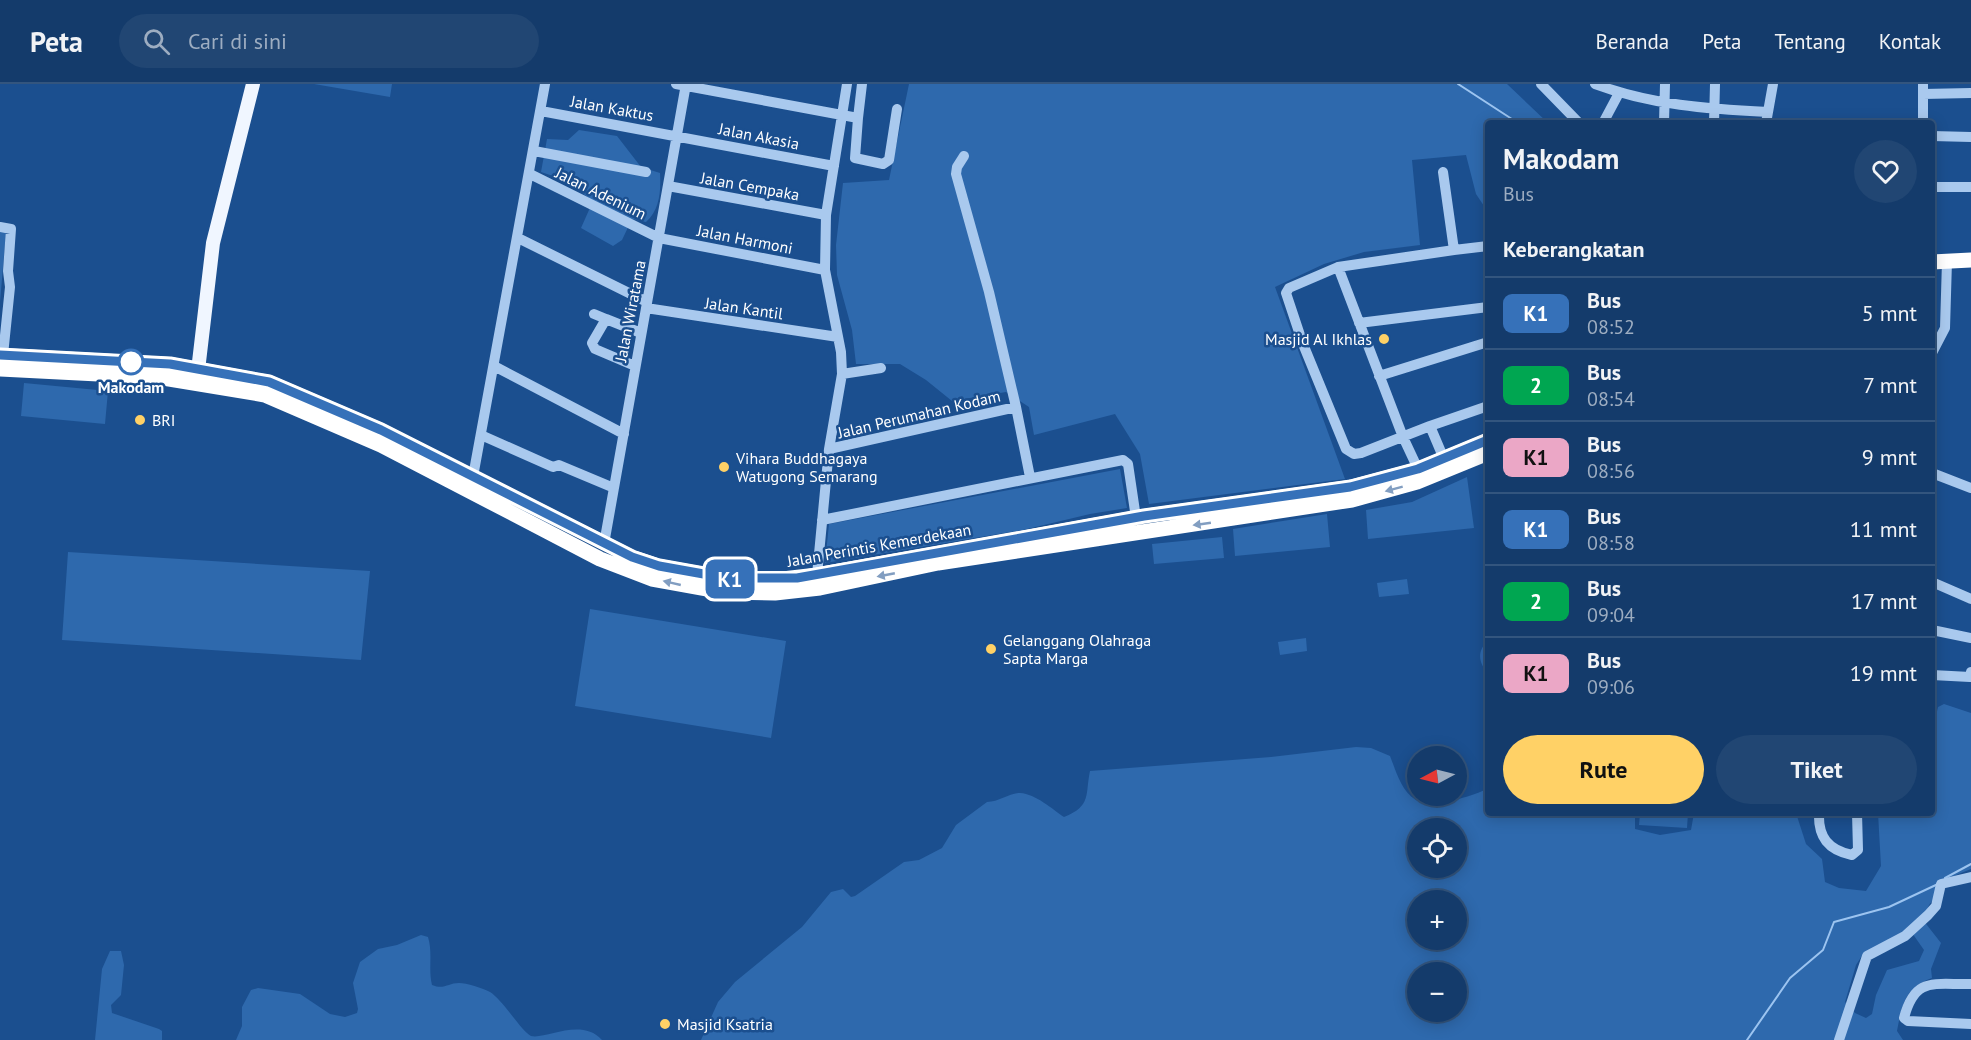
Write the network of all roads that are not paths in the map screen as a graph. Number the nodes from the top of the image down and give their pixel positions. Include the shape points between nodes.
1 (254, 84) edge
2 (545, 84) edge
3 (847, 84) edge
4 (862, 84) edge
5 (1541, 84) edge
6 (1595, 84) edge
7 (1665, 84) edge
8 (1715, 84) edge
9 (1773, 84) edge
10 (683, 85) edge
11 (1615, 89) edge
12 (1923, 89) edge
13 (1971, 93) edge
14 (1664, 104) junction
15 (897, 109) dead end
16 (1715, 110) junction
17 (541, 111) junction
18 (842, 116) junction
19 (858, 118) junction
20 (1767, 118) edge
21 (1576, 120) edge
22 (1604, 120) edge
23 (1664, 120) edge
24 (1714, 120) edge
25 (1923, 120) edge
26 (677, 135) junction
27 (1935, 136) edge
28 (1971, 137) edge
29 (534, 151) junction
30 (964, 156) dead end
31 (834, 166) junction
32 (646, 172) dead end
33 (1443, 172) dead end
34 (530, 174) junction
35 (668, 186) junction
36 (1935, 187) edge
37 (1971, 187) edge
38 (826, 215) junction
39 (0, 227) edge
40 (518, 238) junction
41 (659, 238) junction
42 (1485, 246) edge
43 (1454, 250) junction
44 (1971, 250) edge
45 (1935, 252) edge
46 (1971, 260) edge
47 (1940, 262) edge
48 (1338, 267) junction
49 (825, 270) junction
50 (647, 305) junction
51 (1485, 306) edge
52 (594, 314) dead end
53 (606, 319) junction
54 (1359, 323) junction
55 (641, 333) junction
56 (838, 337) junction
57 (1485, 343) edge
58 (1935, 347) edge
59 (1, 360) edge
60 (494, 366) junction
61 (635, 366) junction
62 (881, 368) dead end
63 (842, 374) junction
64 (198, 375) junction
65 (1379, 376) junction
66 (1016, 407) junction
67 (1485, 407) edge
68 (1430, 426) junction
69 (624, 434) junction
70 (481, 435) junction
71 (1403, 437) junction
72 (1485, 442) edge
73 (829, 449) junction
74 (1485, 454) edge
75 (1446, 464) junction
76 (1418, 469) junction
77 (1935, 474) edge
78 (1030, 477) junction
79 (472, 484) junction
80 (614, 488) junction
81 (1971, 488) edge
82 (1136, 518) junction
83 (822, 520) junction
84 (604, 544) junction
85 (954, 556) junction
86 (818, 575) junction
87 (1935, 583) edge
88 (1971, 599) edge
89 (1935, 631) edge
90 (1971, 638) edge
91 (1971, 672) edge
92 (1935, 675) edge
93 (1819, 816) edge
94 (1857, 816) edge
95 (1971, 877) edge
96 (1971, 984) edge
97 (1971, 1024) edge
98 (1839, 1040) edge

1 - 64 main road via 213,243
2 - 17 street
3 - 18 street, Jalan Perumahan Kodam
4 - 19 street
5 - 21 street
6 - 11 street
7 - 14 street
8 - 16 street
9 - 20 street
10 - 18 street
10 - 26 street, Jalan Wiratama
11 - 14 street
11 - 22 street
12 - 13 street
12 - 25 street
14 - 16 street
14 - 23 street
15 - 19 street via 889,160 882,164 855,158
16 - 20 street
16 - 24 street
17 - 26 street, Jalan Kaktus
17 - 29 street
18 - 19 street
18 - 31 street, Jalan Perumahan Kodam
26 - 31 street, Jalan Akasia
26 - 35 street, Jalan Wiratama
27 - 28 street
29 - 32 street
29 - 34 street
30 - 66 street via 956,174
31 - 38 street, Jalan Perumahan Kodam
33 - 43 street
34 - 40 street
34 - 41 street, Jalan Adenium
35 - 38 street, Jalan Cempaka
35 - 41 street, Jalan Wiratama
36 - 37 street
38 - 49 street, Jalan Perumahan Kodam
39 - 59 street via 11,229 10,287
40 - 50 street, Jalan Kantil
40 - 60 street
41 - 49 street, Jalan Harmoni
41 - 50 street, Jalan Wiratama
42 - 43 street
43 - 48 street
44 - 45 highway
46 - 47 highway
47 - 58 street via 1945,328
48 - 54 street
48 - 71 street via 1289,288 1286,293 1303,344 1346,449 1361,453
49 - 56 street, Jalan Perumahan Kodam
50 - 55 street, Jalan Wiratama
50 - 56 street, Jalan Kantil
51 - 54 street
52 - 53 street
53 - 55 street
53 - 61 street via 592,346
54 - 65 street
55 - 61 street, Jalan Wiratama
56 - 63 street, Jalan Perumahan Kodam
57 - 65 street
59 - 64 highway, Jalan Perintis Kemerdekaan
60 - 69 street
60 - 70 street
61 - 69 street, Jalan Wiratama
62 - 63 street
63 - 73 street, Jalan Perumahan Kodam
64 - 79 highway, Jalan Perintis Kemerdekaan via 269,382 293,391 381,430
65 - 71 street
66 - 73 street, Jalan Perumahan Kodam
66 - 78 street, Jalan Perumahan Kodam
67 - 68 street
68 - 71 street
68 - 75 street
69 - 80 street, Jalan Wiratama
70 - 79 street
70 - 80 street via 553,467 559,465
71 - 76 street
72 - 75 highway, Jalan Perintis Kemerdekaan
73 - 83 street, Jalan Perumahan Kodam
74 - 75 highway, Jalan Perintis Kemerdekaan
75 - 76 highway, Jalan Perintis Kemerdekaan
75 -> 85 highway, Jalan Perintis Kemerdekaan via 1417,482 1344,502
76 - 82 highway, Jalan Perintis Kemerdekaan via 1326,491
77 - 81 street
78 - 82 street via 1123,460 1128,464
78 - 83 street
79 - 84 highway, Jalan Perintis Kemerdekaan
85 -> 79 highway, Jalan Perintis Kemerdekaan via 799,591 724,592 628,571 600,559
80 - 84 street, Jalan Wiratama
82 - 85 highway, Jalan Perintis Kemerdekaan
83 - 86 street, Jalan Perumahan Kodam
84 - 86 highway, Jalan Perintis Kemerdekaan via 659,566 726,578 774,580
85 - 86 highway, Jalan Perintis Kemerdekaan
87 - 88 street
89 - 90 street
91 - 92 street via 1970,677 1962,679
93 - 94 street via 1822,838 1838,851 1852,855 1858,850
95 - 98 street via 1941,884 1936,906 1928,915 1905,936 1867,956
96 - 97 street via 1926,985 1909,998 1904,1018

